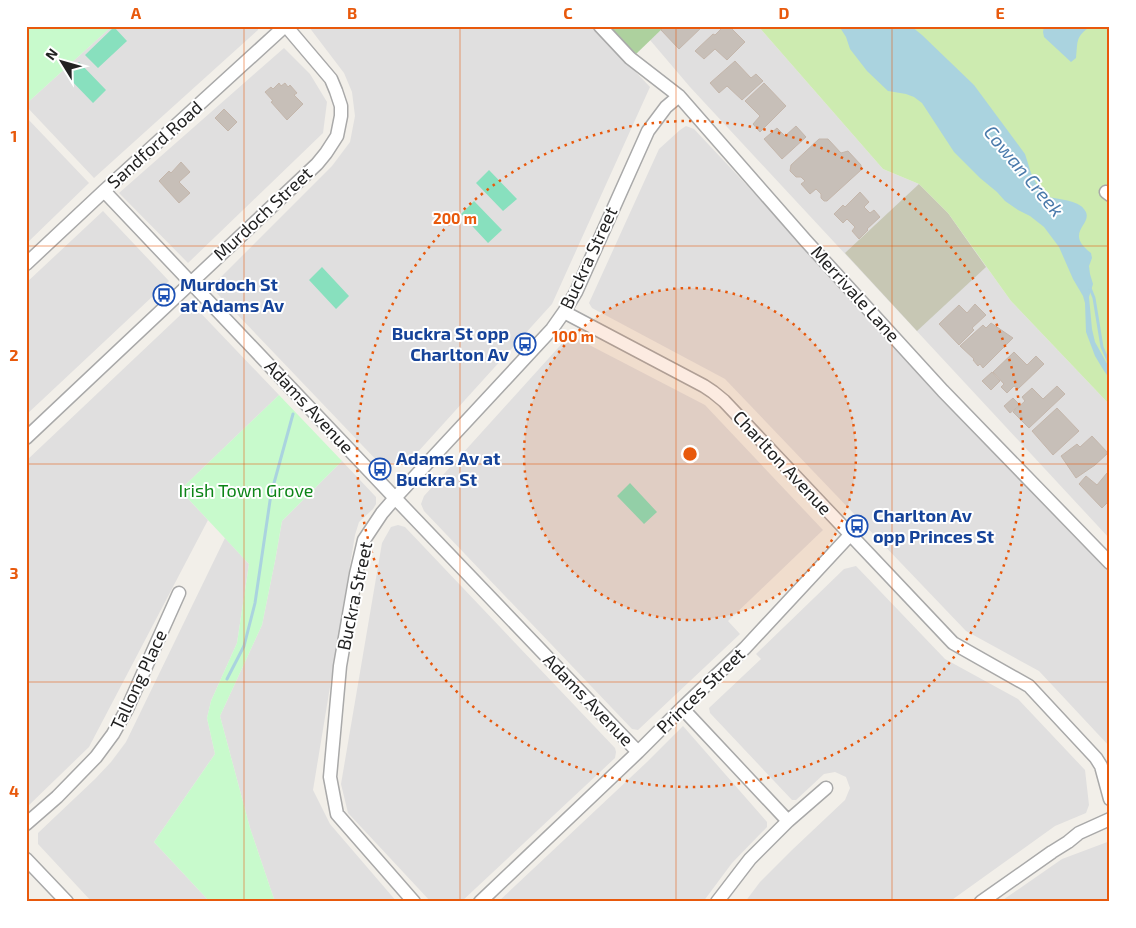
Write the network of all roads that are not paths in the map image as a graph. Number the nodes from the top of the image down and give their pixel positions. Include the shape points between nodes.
1 (285, 26) edge
2 (600, 26) edge
3 (679, 96) junction
4 (104, 191) junction
5 (26, 264) edge
6 (190, 282) junction
7 (564, 312) junction
8 (26, 438) edge
9 (395, 498) junction
10 (850, 535) junction
11 (1110, 563) edge
12 (178, 593) dead end
13 (682, 708) junction
14 (638, 752) junction
15 (826, 788) dead end
16 (1110, 799) edge
17 (1110, 819) edge
18 (788, 821) junction
19 (26, 824) edge
20 (1110, 826) edge
21 (1068, 842) junction
22 (26, 859) edge
23 (67, 902) edge
24 (414, 902) edge
25 (480, 902) edge
26 (717, 902) edge
27 (981, 902) edge

1 - 4 street, Sandford Road
1 - 6 street, Murdoch Street via 334,85 341,106 337,136 317,164
2 - 3 street, Merrivale Lane via 630,58
3 - 7 street, Buckra Street via 648,131
3 - 11 street, Merrivale Lane via 943,391
4 - 5 street, Sandford Road
4 - 6 street, Adams Avenue
6 - 8 street, Murdoch Street
6 - 9 street, Adams Avenue
7 - 9 street, Buckra Street via 552,329
7 - 10 street, Charlton Avenue via 713,392
9 - 14 street, Adams Avenue
9 - 24 street, Buckra Street via 364,540 356,574 340,666 330,777 337,814
10 - 13 street, Princes Street via 745,648
10 - 16 street, Charlton Avenue via 953,643 1029,686 1096,758
12 - 19 street, Tallong Place via 113,734 96,757
13 - 14 street, Princes Street
13 - 18 street
14 - 25 street, Princes Street
15 - 18 street
17 - 21 street via 1079,833
18 - 26 street via 750,859
20 - 21 street
21 - 27 street
22 - 23 street

